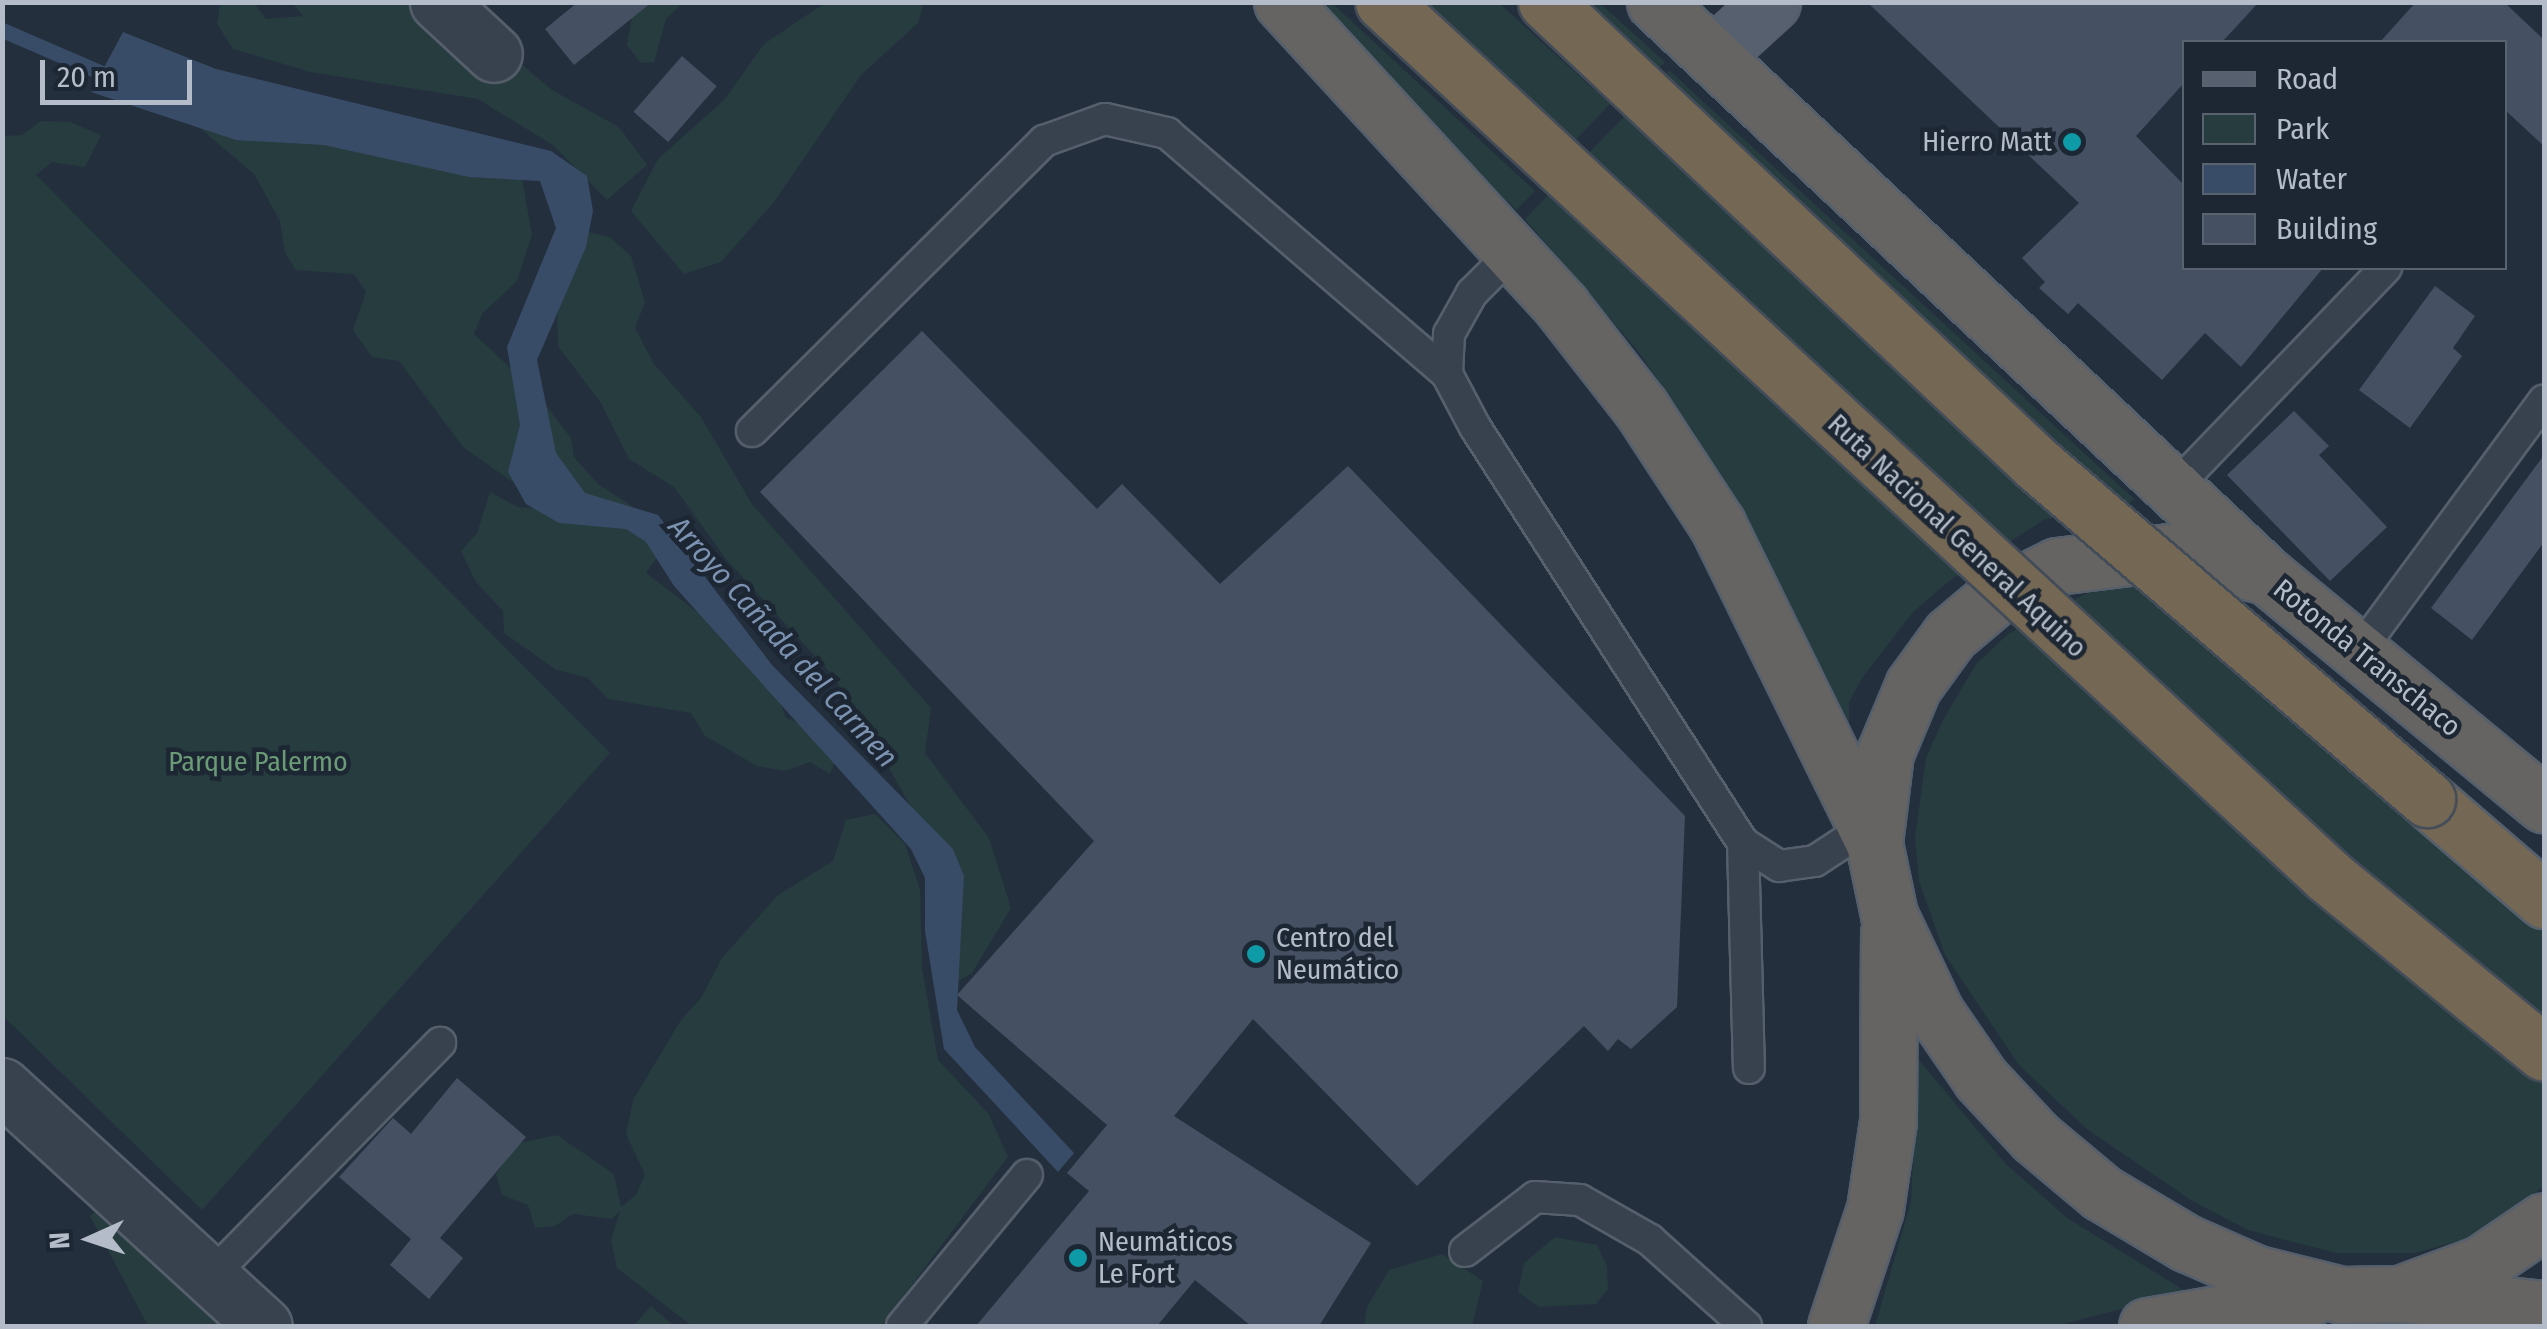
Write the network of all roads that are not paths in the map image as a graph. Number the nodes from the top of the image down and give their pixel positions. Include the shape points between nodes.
1 (438, 2) edge
2 (1249, 2) edge
3 (1282, 2) edge
4 (1383, 2) edge
5 (1546, 2) edge
6 (1655, 2) edge
7 (1772, 2) edge
8 (494, 54) dead end
9 (1712, 56) junction
10 (1466, 204) junction
11 (1512, 253) junction
12 (2384, 270) edge
13 (1448, 374) junction
14 (2544, 400) edge
15 (752, 431) dead end
16 (2174, 488) junction
17 (2267, 576) junction
18 (2360, 650) junction
19 (2544, 804) edge
20 (1871, 835) junction
21 (1743, 843) junction
22 (2544, 900) edge
23 (1889, 915) junction
24 (440, 1043) dead end
25 (2544, 1053) edge
26 (1749, 1068) dead end
27 (2, 1086) edge
28 (1027, 1175) dead end
29 (2544, 1221) edge
30 (1465, 1251) dead end
31 (211, 1276) junction
32 (2400, 1294) junction
33 (2342, 1295) junction
34 (2544, 1310) edge
35 (264, 1326) edge
36 (902, 1326) edge
37 (1746, 1326) edge
38 (1836, 1326) edge
39 (2147, 1326) edge

1 - 8 street
2 - 10 main road
3 - 10 highway
4 - 25 highway, Ruta Nacional General Aquino, bridge via 2328,876
5 - 22 highway, bridge via 2038,466
6 - 9 highway
7 - 9 main road
9 - 16 highway
10 - 11 highway
11 - 13 lane via 1472,293 1449,334
11 - 20 highway via 1641,408 1717,524
12 - 16 lane
13 - 15 lane via 1167,133 1105,119 1044,141
13 - 21 lane
14 - 18 lane
16 - 17 highway
17 - 18 highway, Rotonda Transchaco
17 - 20 highway, Rotonda Transchaco via 2169,552 2056,566 1995,598 1950,635 1913,686 1885,753
18 - 19 highway, Rotonda Transchaco
20 - 21 lane via 1815,861 1779,866
20 - 23 highway, Rotonda Transchaco
21 - 26 lane
23 - 33 highway, Rotonda Transchaco via 1935,1012 1981,1079 2102,1193 2240,1266
23 - 38 highway via 1888,1121 1875,1209
24 - 31 lane
27 - 31 street
28 - 36 lane
29 - 32 highway, Rotonda Transchaco via 2481,1264
30 - 37 lane via 1535,1196 1580,1200 1650,1240
31 - 35 street
32 - 33 highway, Rotonda Transchaco
32 - 34 highway
33 - 39 highway via 2250,1304

